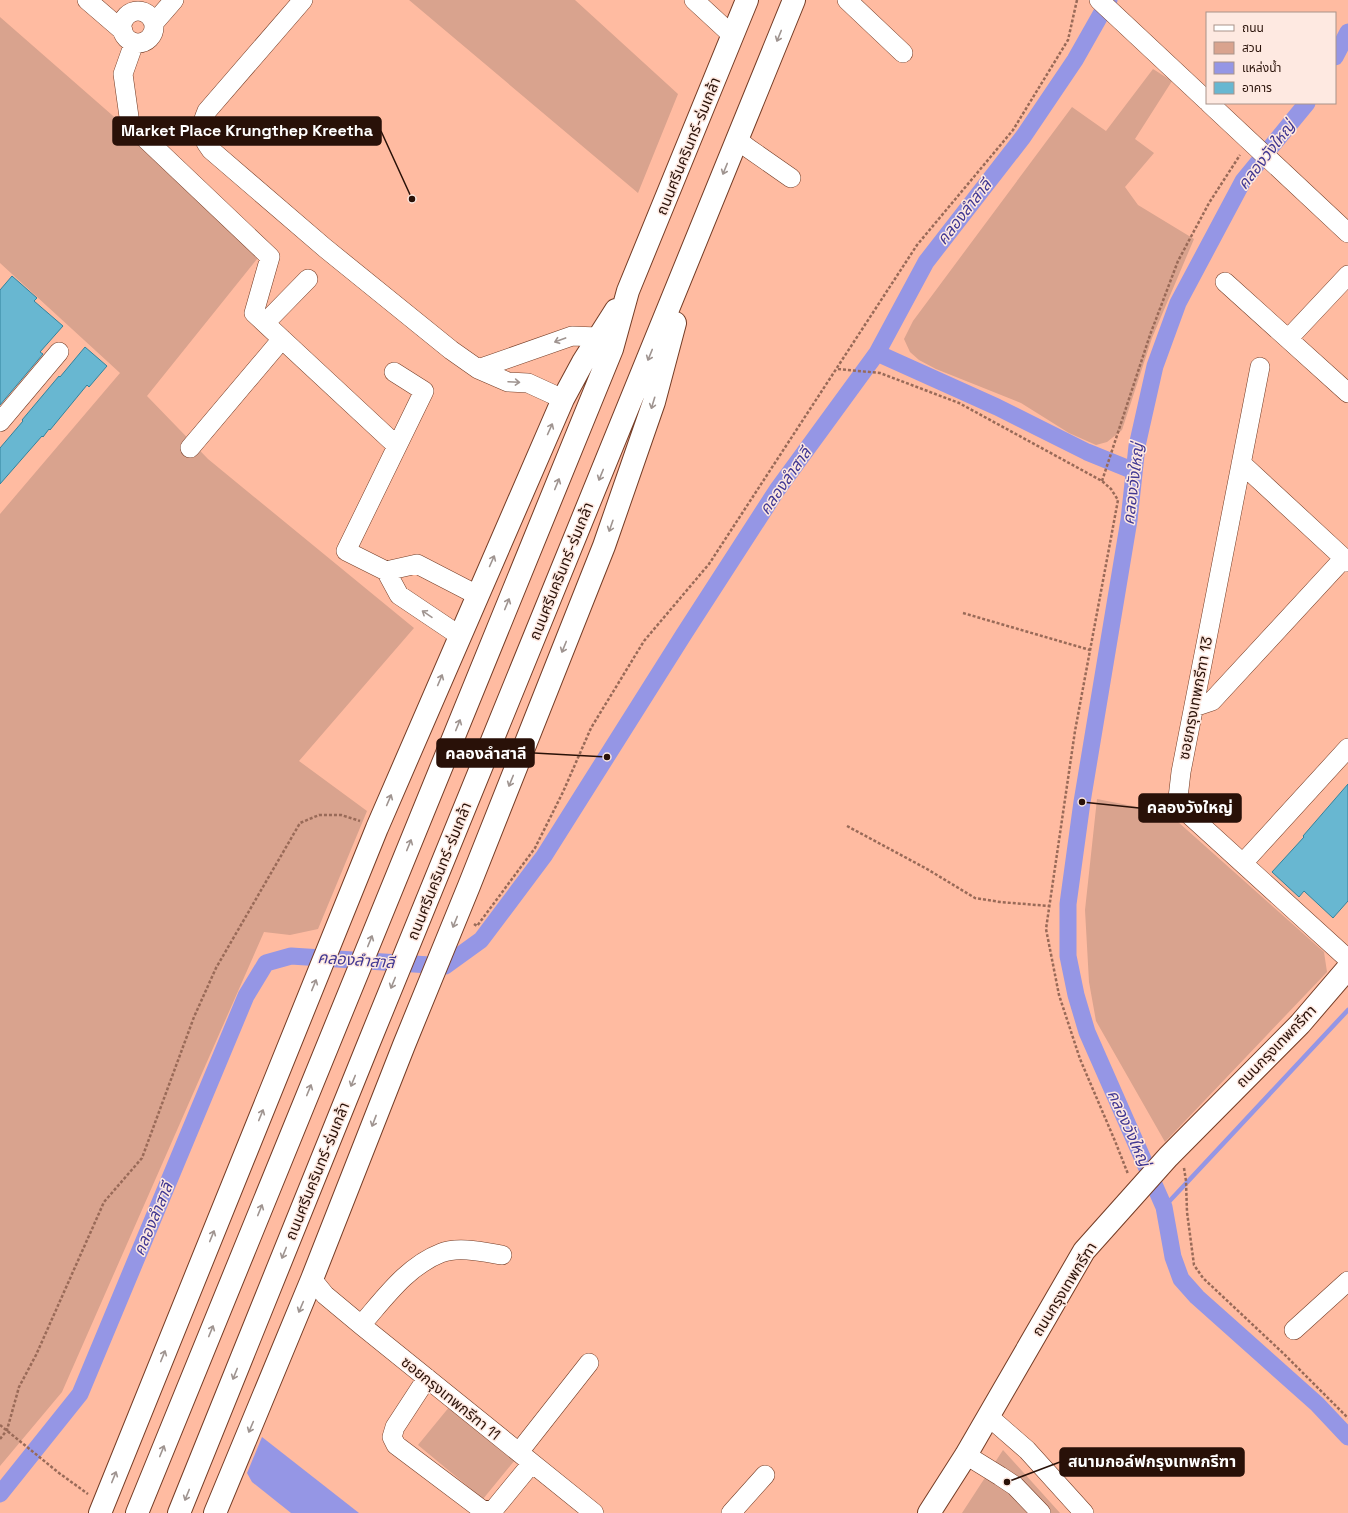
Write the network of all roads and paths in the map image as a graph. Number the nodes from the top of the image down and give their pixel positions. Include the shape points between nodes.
1 (87, 0) edge
2 (174, 0) edge
3 (303, 0) edge
4 (694, 0) edge
5 (747, 0) edge
6 (794, 0) edge
7 (847, 0) edge
8 (1077, 0) edge
9 (1099, 0) edge
10 (154, 23) junction
11 (733, 36) junction
12 (129, 37) junction
13 (903, 53) dead end
14 (1206, 100) edge
15 (1210, 104) edge
16 (738, 139) junction
17 (1244, 149) dead end
18 (790, 178) dead end
19 (700, 230) junction
20 (1348, 233) edge
21 (1348, 275) edge
22 (308, 278) dead end
23 (1225, 282) dead end
24 (628, 291) junction
25 (265, 323) junction
26 (598, 338) junction
27 (282, 339) junction
28 (1288, 339) junction
29 (59, 352) dead end
30 (1260, 367) dead end
31 (478, 369) junction
32 (838, 369) junction
33 (394, 372) dead end
34 (1348, 393) edge
35 (563, 399) junction
36 (0, 422) edge
37 (398, 446) junction
38 (190, 448) dead end
39 (1241, 463) junction
40 (1102, 481) junction
41 (1346, 560) edge
42 (386, 571) junction
43 (477, 595) junction
44 (963, 613) dead end
45 (460, 636) junction
46 (1090, 650) junction
47 (1194, 707) junction
48 (1348, 748) edge
49 (847, 826) dead end
50 (377, 828) junction
51 (1242, 863) junction
52 (1050, 906) junction
53 (472, 923) dead end
54 (1348, 959) edge
55 (1348, 968) edge
56 (1176, 1160) junction
57 (1129, 1178) dead end
58 (502, 1256) dead end
59 (312, 1279) junction
60 (1348, 1281) edge
61 (361, 1325) junction
62 (1294, 1330) dead end
63 (589, 1363) dead end
64 (427, 1378) junction
65 (988, 1416) junction
66 (1348, 1418) edge
67 (0, 1424) edge
68 (7, 1430) junction
69 (0, 1439) edge
70 (966, 1455) junction
71 (525, 1458) junction
72 (765, 1475) dead end
73 (101, 1509) edge
74 (137, 1513) edge
75 (180, 1513) edge
76 (215, 1513) edge
77 (594, 1513) edge
78 (731, 1513) edge
79 (929, 1513) edge
80 (1041, 1513) edge
81 (1084, 1513) edge

1 - 12 street
2 - 10 street
3 - 31 street via 207,111 201,124 202,137 211,150 325,248
4 - 11 street
5 - 11 main road, ถนนศรีนครินทร์-ร่มเกล้า
6 -> 16 main road, ถนนศรีนครินทร์-ร่มเกล้า
7 - 13 street
8 - 32 path via 1068,40 1013,130 917,245
9 - 14 street
10 - 12 street via 155,28 146,42
10 - 12 street via 149,14 135,11 130,13 123,21
11 - 24 main road, ถนนศรีนครินทร์-ร่มเกล้า
12 - 25 street via 123,74 130,124 270,256 254,313
15 - 20 street
16 - 18 street
16 -> 19 main road, ถนนศรีนครินทร์-ร่มเกล้า
17 - 40 path via 1209,204 1178,261 1150,334
19 -> 59 main road, ถนนศรีนครินทร์-ร่มเกล้า via 654,402 604,546
19 -> 75 main road, ถนนศรีนครินทร์-ร่มเกล้า
21 - 28 street
22 - 25 street
23 - 28 street
24 - 26 main road, ถนนศรีนครินทร์-ร่มเกล้า
74 -> 24 main road, ถนนศรีนครินทร์-ร่มเกล้า via 612,349
25 - 27 street
26 -> 31 street via 572,336
26 - 35 main road, ถนนศรีนครินทร์-ร่มเกล้า
27 - 37 street
27 - 38 street
28 - 34 street
29 - 36 street
30 - 39 street, ซอยกรุงเทพกรีฑา 13
31 -> 35 street via 508,382 528,383
32 - 40 path via 880,373 959,403
32 - 53 path via 709,564 644,641 591,728 535,848 477,926
33 - 37 street via 424,391
43 -> 35 main road, ถนนศรีนครินทร์-ร่มเกล้า
37 - 42 street via 346,551
39 - 41 street
39 - 47 street, ซอยกรุงเทพกรีฑา 13
40 - 46 path via 1118,500
41 - 47 street via 1212,701
42 - 43 street via 417,564
45 -> 42 street via 399,595
43 - 45 main road, ถนนศรีนครินทร์-ร่มเกล้า
44 - 46 path
50 -> 45 main road, ถนนศรีนครินทร์-ร่มเกล้า
46 - 52 path via 1074,731
47 - 51 street, ซอยกรุงเทพกรีฑา 13 via 1178,798 1183,809
48 - 51 street
49 - 52 path via 975,898
50 - 68 path via 341,815 319,815 300,823 216,968 194,1018 142,1158 104,1202 36,1355 19,1387
73 -> 50 main road, ถนนศรีนครินทร์-ร่มเกล้า
51 - 54 street, ซอยกรุงเทพกรีฑา 13
52 - 57 path via 1046,929 1059,995 1080,1059
55 - 56 main road, ถนนกรุงเทพกรีฑา
56 - 65 main road, ถนนกรุงเทพกรีฑา via 1098,1234 1084,1251
56 - 66 path via 1186,1181 1194,1265 1203,1278
58 - 61 street via 474,1251 441,1253 406,1276
59 - 61 street, ซอยกรุงเทพกรีฑา 11 via 325,1295
59 -> 76 main road, ถนนศรีนครินทร์-ร่มเกล้า
60 - 62 street
61 - 64 street, ซอยกรุงเทพกรีฑา 11
63 - 71 street
64 - 71 street, ซอยกรุงเทพกรีฑา 11
64 - 71 street via 394,1427 392,1437 396,1445 481,1509 489,1511 494,1508
65 - 70 main road, ถนนกรุงเทพกรีฑา
65 - 81 street via 1027,1450
67 - 68 path
68 - 69 path
68 - 73 path
70 - 79 main road, ถนนกรุงเทพกรีฑา
70 - 80 street via 1015,1486
71 - 77 street, ซอยกรุงเทพกรีฑา 11
72 - 78 street

